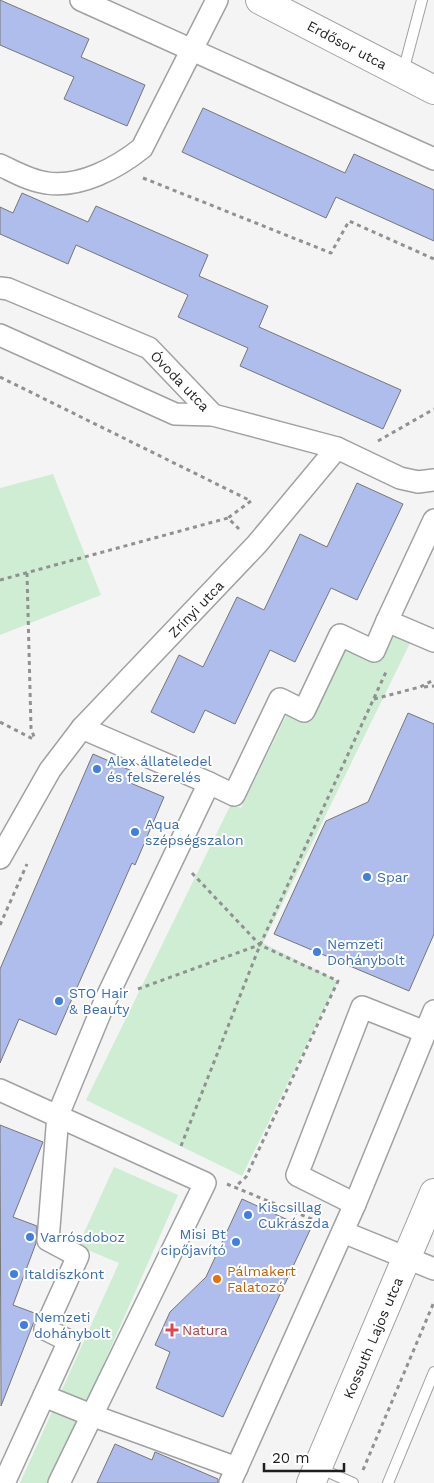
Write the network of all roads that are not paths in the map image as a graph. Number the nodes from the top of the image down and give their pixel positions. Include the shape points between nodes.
1 (81, 0) edge
2 (217, 0) edge
3 (260, 0) edge
4 (422, 0) edge
5 (192, 51) junction
6 (402, 74) junction
7 (434, 90) edge
8 (434, 159) edge
9 (0, 165) edge
10 (0, 288) edge
11 (0, 335) edge
12 (213, 415) junction
13 (345, 452) junction
14 (434, 480) edge
15 (434, 520) edge
16 (397, 625) junction
17 (434, 641) edge
18 (82, 728) junction
19 (208, 783) junction
20 (0, 858) edge
21 (434, 1011) edge
22 (425, 1032) junction
23 (0, 1090) edge
24 (58, 1116) junction
25 (434, 1193) edge
26 (355, 1204) junction
27 (343, 1232) junction
28 (407, 1258) junction
29 (434, 1269) edge
30 (434, 1372) edge
31 (44, 1396) junction
32 (91, 1415) junction
33 (314, 1475) edge
34 (234, 1476) edge
35 (4, 1483) edge
36 (59, 1483) edge
37 (353, 1483) edge
38 (388, 1483) edge

1 - 5 street
2 - 5 street
3 - 6 street, Erdősor utca
4 - 6 lane
5 - 8 street
5 - 9 street via 142,148 124,163 72,182 47,183
6 - 7 street, Erdősor utca
10 - 12 street, Óvoda utca via 148,348
11 - 12 street via 175,414
12 - 13 street, Óvoda utca
13 - 14 street via 400,478 418,482
13 - 18 street, Zrínyi utca
15 - 16 street
16 - 17 street
16 - 19 street via 374,651 340,635 304,711 280,699 234,795
18 - 19 street
18 - 20 street, Zrínyi utca via 50,770
19 - 24 street via 104,1002
21 - 22 street
22 - 26 street
22 - 26 street via 362,1007 297,1175
23 - 24 street
24 - 31 street via 48,1240 78,1256 45,1329 69,1341
24 - 32 street via 205,1182
25 - 28 street, Kossuth Lajos utca
26 - 27 street
27 - 28 street
27 - 34 street
28 - 29 street
28 - 33 street, Kossuth Lajos utca
30 - 38 lane
31 - 32 street
31 - 35 street
32 - 34 street
32 - 36 street
33 - 37 lane

